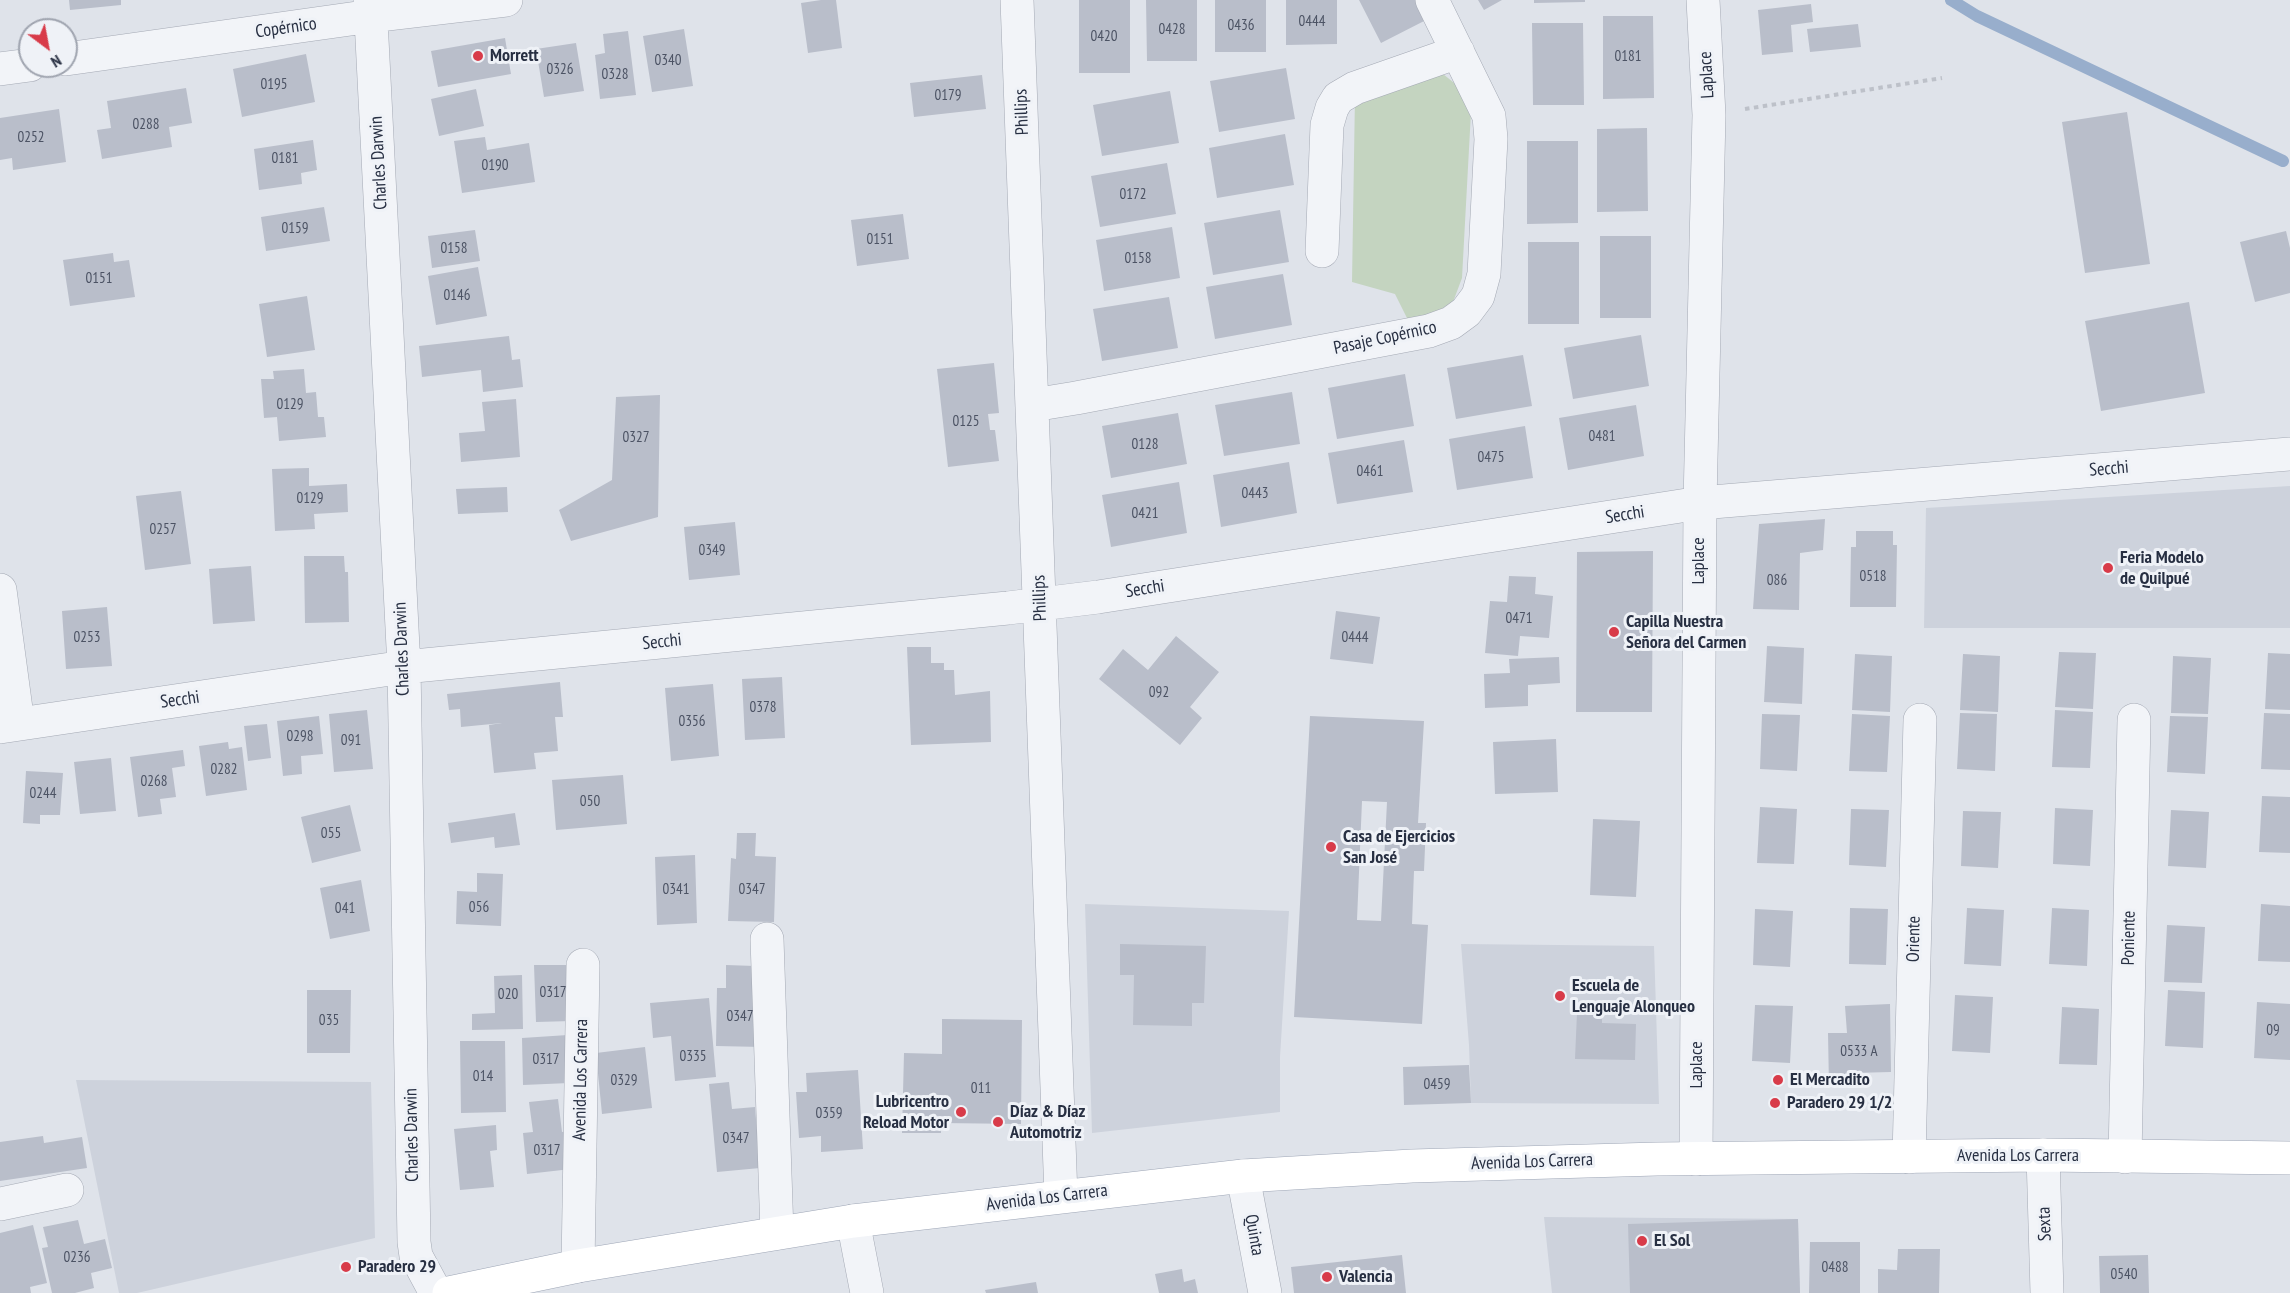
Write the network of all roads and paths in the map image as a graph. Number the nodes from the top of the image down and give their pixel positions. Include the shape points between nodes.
1 (506, 0) edge
2 (1017, 0) edge
3 (1432, 0) edge
4 (1703, 0) edge
5 (371, 8) edge
6 (1458, 52) junction
7 (78, 58) edge
8 (18, 67) edge
9 (0, 69) edge
10 (1942, 78) dead end
11 (1709, 115) junction
12 (1322, 251) dead end
13 (1033, 405) junction
14 (2290, 454) edge
15 (1700, 503) junction
16 (0, 590) edge
17 (1040, 604) junction
18 (404, 667) junction
19 (1920, 720) dead end
20 (2133, 720) dead end
21 (9, 726) edge
22 (767, 939) dead end
23 (583, 965) dead end
24 (2043, 1155) junction
25 (2125, 1156) junction
26 (1909, 1157) junction
27 (2290, 1158) edge
28 (1696, 1159) junction
29 (1243, 1176) junction
30 (67, 1190) dead end
31 (1061, 1196) junction
32 (0, 1204) edge
33 (854, 1221) junction
34 (777, 1233) junction
35 (578, 1266) junction
36 (436, 1293) edge
37 (449, 1293) edge
38 (867, 1293) edge
39 (1265, 1293) edge
40 (2047, 1293) edge

1 - 5 street, Copérnico
2 - 13 street, Phillips
3 - 6 street, Pasaje Copérnico
4 - 11 street, Laplace
5 - 7 street, Copérnico
5 - 18 street, Charles Darwin
6 - 12 street via 1355,88 1338,98 1327,125
6 - 13 street, Pasaje Copérnico via 1489,116 1491,139 1484,274 1478,296 1466,312 1429,331
8 - 9 street
10 - 11 path
11 - 15 street, Laplace
13 - 17 street, Phillips
14 - 15 street, Secchi
15 - 17 street, Secchi
15 - 28 street, Laplace
16 - 21 street
17 - 18 street, Secchi
17 - 31 street, Phillips
18 - 21 street, Secchi
18 - 36 street, Charles Darwin via 414,1242 416,1256
19 - 26 street, Oriente
20 - 25 street, Poniente
22 - 34 street
23 - 35 street, Avenida Los Carrera
24 - 25 main road, Avenida Los Carrera
24 - 26 main road, Avenida Los Carrera
24 - 40 street, Sexta
25 - 27 main road, Avenida Los Carrera
26 - 28 main road, Avenida Los Carrera
28 - 29 main road, Avenida Los Carrera via 1435,1165
29 - 31 main road, Avenida Los Carrera
29 - 39 street, Quinta
30 - 32 street
31 - 33 main road, Avenida Los Carrera
33 - 34 main road, Avenida Los Carrera
33 - 38 street
34 - 35 main road, Avenida Los Carrera
35 - 37 main road, Avenida Los Carrera

